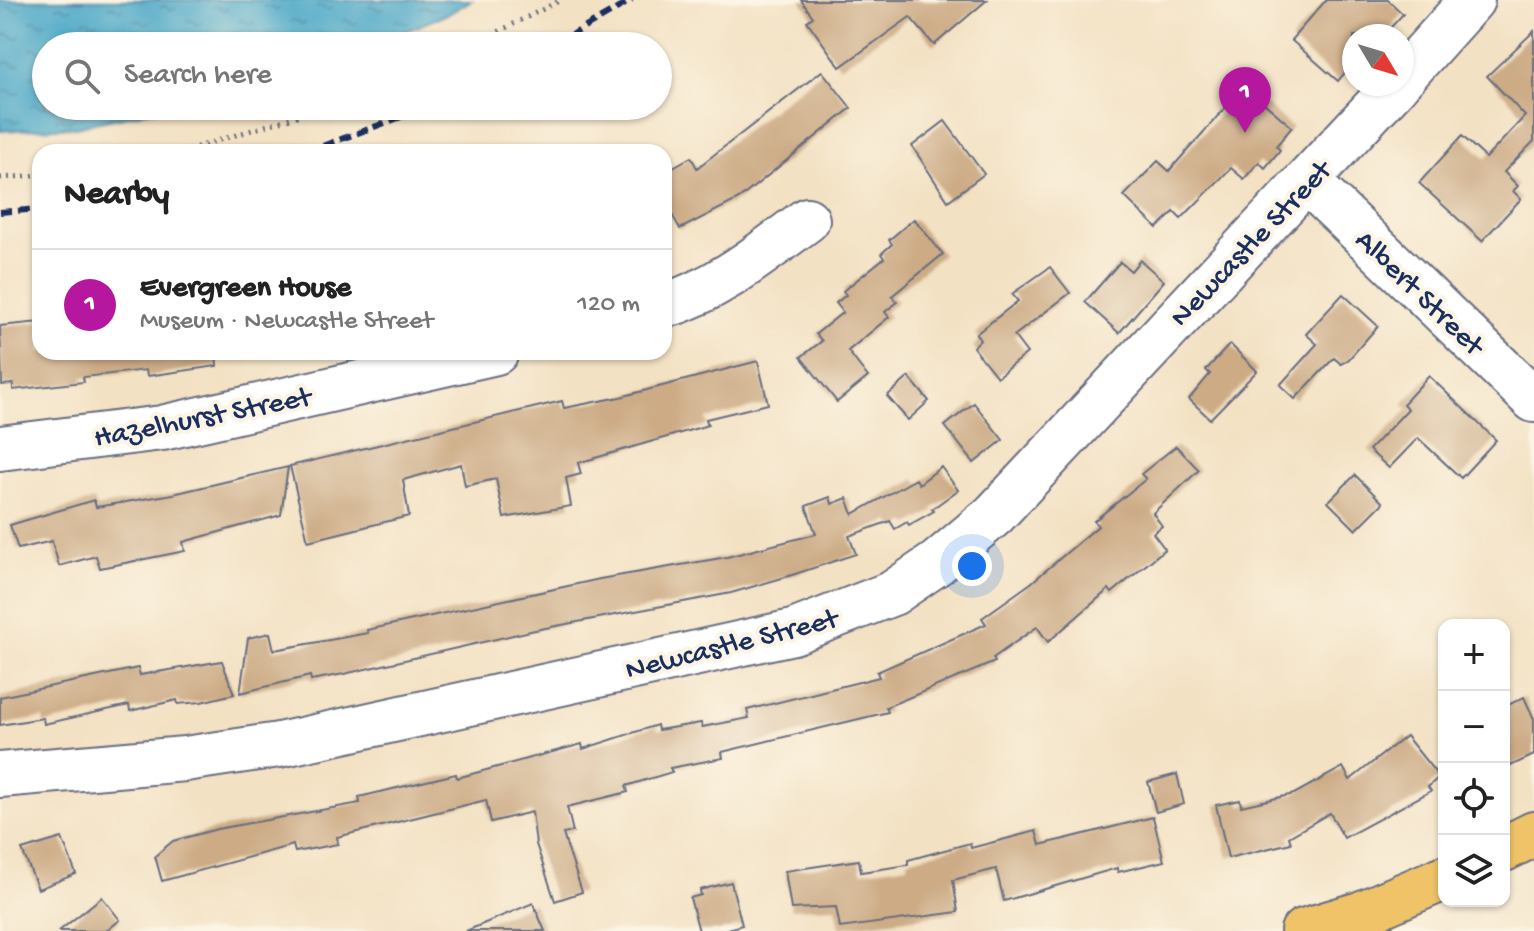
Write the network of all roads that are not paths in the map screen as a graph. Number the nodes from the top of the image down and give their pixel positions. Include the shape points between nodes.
1 (1472, 0) edge
2 (1414, 65) edge
3 (1386, 96) edge
4 (1308, 182) junction
5 (807, 220) dead end
6 (672, 304) edge
7 (461, 360) edge
8 (1534, 400) edge
9 (0, 448) edge
10 (0, 775) edge
11 (1534, 834) edge
12 (1510, 846) edge
13 (1438, 881) edge
14 (1303, 931) edge

1 - 2 street
3 - 4 street, Newcastle Street
4 - 8 street, Albert Street
4 - 10 street, Newcastle Street via 994,515 893,593 793,632 279,745
5 - 6 street via 736,273
7 - 9 street, Hazelhurst Street via 162,428
11 - 12 main road
13 - 14 main road via 1360,914

